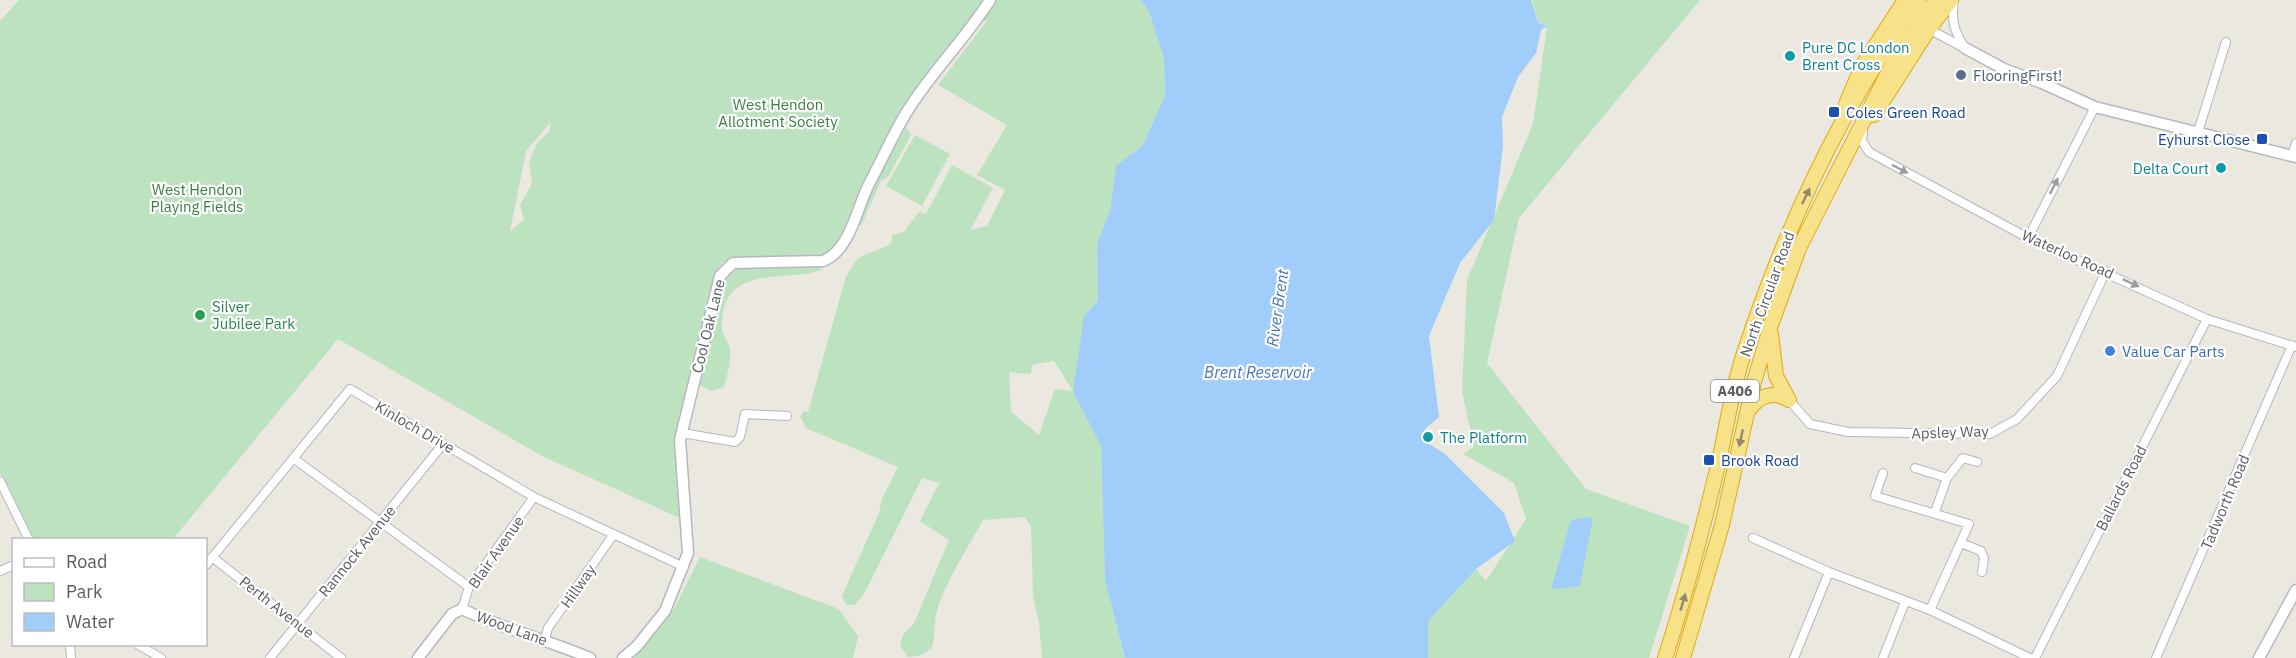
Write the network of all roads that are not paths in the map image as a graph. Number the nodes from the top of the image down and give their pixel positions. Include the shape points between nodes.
1 (990, 0) edge
2 (1905, 0) edge
3 (1919, 0) edge
4 (1936, 0) edge
5 (1953, 0) edge
6 (1916, 26) junction
7 (2226, 42) dead end
8 (1965, 48) junction
9 (2095, 107) junction
10 (1863, 132) junction
11 (2198, 132) junction
12 (1836, 134) junction
13 (2296, 143) edge
14 (2294, 157) edge
15 (1838, 167) junction
16 (2028, 238) junction
17 (2106, 271) junction
18 (2207, 319) junction
19 (1771, 325) junction
20 (2294, 346) edge
21 (1789, 400) junction
22 (1746, 415) junction
23 (787, 416) dead end
24 (682, 433) junction
25 (443, 444) junction
26 (293, 458) junction
27 (1977, 462) dead end
28 (1915, 468) dead end
29 (1883, 473) dead end
30 (1947, 478) junction
31 (0, 481) edge
32 (534, 497) junction
33 (1935, 512) junction
34 (381, 522) junction
35 (614, 534) junction
36 (28, 538) edge
37 (1753, 538) dead end
38 (1960, 543) junction
39 (212, 557) junction
40 (207, 564) edge
41 (684, 567) junction
42 (1830, 572) junction
43 (1982, 572) dead end
44 (469, 587) junction
45 (2296, 590) edge
46 (1905, 602) junction
47 (462, 609) junction
48 (1930, 610) junction
49 (298, 624) junction
50 (545, 639) junction
51 (140, 646) edge
52 (2008, 648) junction
53 (161, 658) edge
54 (270, 658) edge
55 (341, 658) edge
56 (418, 658) edge
57 (590, 658) edge
58 (623, 658) edge
59 (1665, 658) edge
60 (1683, 658) edge
61 (1794, 658) edge
62 (1883, 658) edge
63 (2003, 658) edge
64 (2030, 658) edge
65 (2035, 658) edge
66 (2156, 658) edge
67 (2259, 658) edge

1 - 24 street, Cool Oak Lane via 907,112 860,202 846,238 833,256 823,261 741,262 723,270
2 - 12 highway, A406 via 1854,81
3 - 6 highway, A406
4 - 6 highway, A406
5 - 6 highway, A406
5 - 8 street via 1951,19
6 - 8 street
6 - 10 highway, A406
6 - 12 highway, North Circular Road / A406
6 - 15 highway, North Circular Road / A406
7 - 11 street
8 - 9 street via 2004,69
9 - 11 street
16 -> 9 street
10 - 15 highway, A406
10 -> 16 street, Waterloo Road via 1862,141 1869,153
11 - 14 street
59 -> 12 highway, North Circular Road / A406 via 1704,522 1745,348 1788,233
13 - 14 street
15 - 19 highway, North Circular Road / A406 via 1799,248
16 - 17 street, Waterloo Road
17 -> 18 street, Waterloo Road
17 - 21 street, Apsley Way via 2057,376 2017,419 1990,434 1848,432 1810,424
18 - 20 street, Waterloo Road
18 - 65 street, Ballards Road
19 - 21 highway via 1776,376
19 - 22 highway, North Circular Road / A406
20 - 66 street, Tadworth Road
21 - 22 highway via 1768,395 1758,400
22 -> 60 highway, North Circular Road / A406 via 1722,525
23 - 24 street via 745,414 740,437 735,442
24 - 41 street, Cool Oak Lane via 688,553
25 - 26 street, Kinloch Drive via 350,389
25 - 32 street, Kinloch Drive
25 - 34 street, Rannock Avenue
26 - 34 street
26 - 39 street, Kinloch Drive
27 - 30 street via 1963,458
28 - 30 street
29 - 33 street via 1875,495
30 - 33 street
31 - 36 street
32 - 35 street, Kinloch Drive
32 - 44 street, Blair Avenue
33 - 38 street via 1969,524
34 - 44 street
34 - 49 street, Rannock Avenue
35 - 41 street, Kinloch Drive
35 - 50 street, Hillway
37 - 42 street
38 - 43 street via 1981,551
38 - 48 street
39 - 40 street, Kinloch Drive
39 - 49 street, Perth Avenue
41 - 58 street, Cool Oak Lane via 665,611
42 - 46 street
42 - 61 street
44 - 47 street, Blair Avenue
45 - 67 street
46 - 48 street
46 - 62 street
47 - 50 street, Wood Lane via 489,622
47 - 56 street, Wood Lane via 452,614
48 - 52 street
49 - 54 street, Rannock Avenue
49 - 55 street, Perth Avenue
50 - 57 street, Wood Lane
51 - 53 street
52 - 63 street
52 - 64 street

